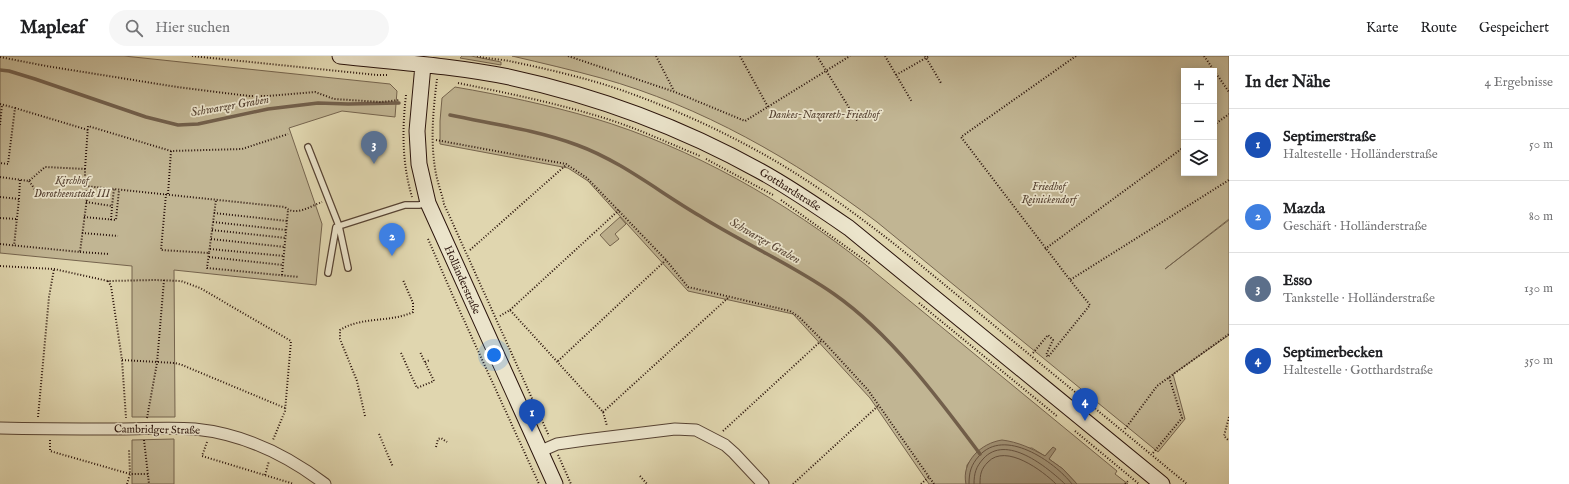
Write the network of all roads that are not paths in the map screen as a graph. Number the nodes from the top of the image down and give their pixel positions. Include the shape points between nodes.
1 (340, 56) edge
2 (423, 65) junction
3 (308, 147) dead end
4 (428, 203) junction
5 (339, 226) junction
6 (348, 268) dead end
7 (328, 273) dead end
8 (0, 428) edge
9 (540, 451) junction
10 (325, 484) edge
11 (555, 484) edge
12 (763, 484) edge
13 (1162, 484) edge

1 - 2 main road, Gotthardstraße
2 - 4 main road, Holländerstraße via 417,131 419,164
2 - 13 main road, Gotthardstraße via 507,77 590,98 634,112 695,137 761,171 849,228
3 - 5 lane
4 - 5 lane via 406,205
4 - 9 main road, Holländerstraße
5 - 6 lane
5 - 7 lane via 336,227
8 - 10 street, Cambridger Straße via 180,428 210,431 271,450
9 - 11 main road, Holländerstraße
9 - 12 street via 557,444 585,440 667,429 696,430 725,445

